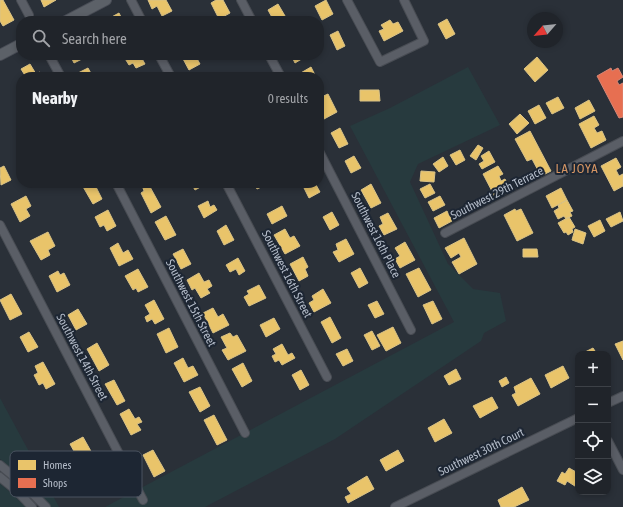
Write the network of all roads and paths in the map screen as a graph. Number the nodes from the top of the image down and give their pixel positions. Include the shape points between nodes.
1 (21, 0) edge
2 (106, 0) edge
3 (131, 0) edge
4 (241, 0) edge
5 (348, 0) edge
6 (404, 0) edge
7 (29, 15) dead end
8 (76, 16) edge
9 (139, 16) edge
10 (249, 16) edge
11 (16, 47) edge
12 (0, 56) edge
13 (52, 60) edge
14 (162, 60) edge
15 (272, 60) edge
16 (58, 72) edge
17 (168, 72) edge
18 (278, 72) edge
19 (623, 142) edge
20 (324, 161) edge
21 (119, 188) edge
22 (229, 188) edge
23 (0, 225) edge
24 (445, 233) dead end
25 (411, 330) dead end
26 (327, 377) dead end
27 (623, 396) edge
28 (611, 402) edge
29 (575, 419) edge
30 (245, 433) dead end
31 (611, 447) edge
32 (118, 451) edge
33 (0, 465) edge
34 (623, 470) edge
35 (10, 473) edge
36 (0, 477) edge
37 (10, 486) edge
38 (21, 497) edge
39 (36, 497) edge
40 (141, 497) edge
41 (143, 500) dead end
42 (32, 507) edge
43 (46, 507) edge
44 (395, 507) edge

1 - 7 street
2 - 8 main road
3 - 9 street
4 - 10 street
5 - 6 street via 380,62 424,40
11 - 12 main road
13 - 16 street
14 - 17 street
15 - 18 street
19 - 24 street, Southwest 29th Terrace
20 - 25 street, Southwest 16th Place
21 - 30 street, Southwest 15th Street
22 - 26 street, Southwest 16th Street
23 - 32 street, Southwest 14th Street
27 - 28 street
29 - 44 street, Southwest 30th Court
31 - 34 street
33 - 35 street
36 - 37 street
38 - 42 street
39 - 43 street
40 - 41 street, Southwest 14th Street

